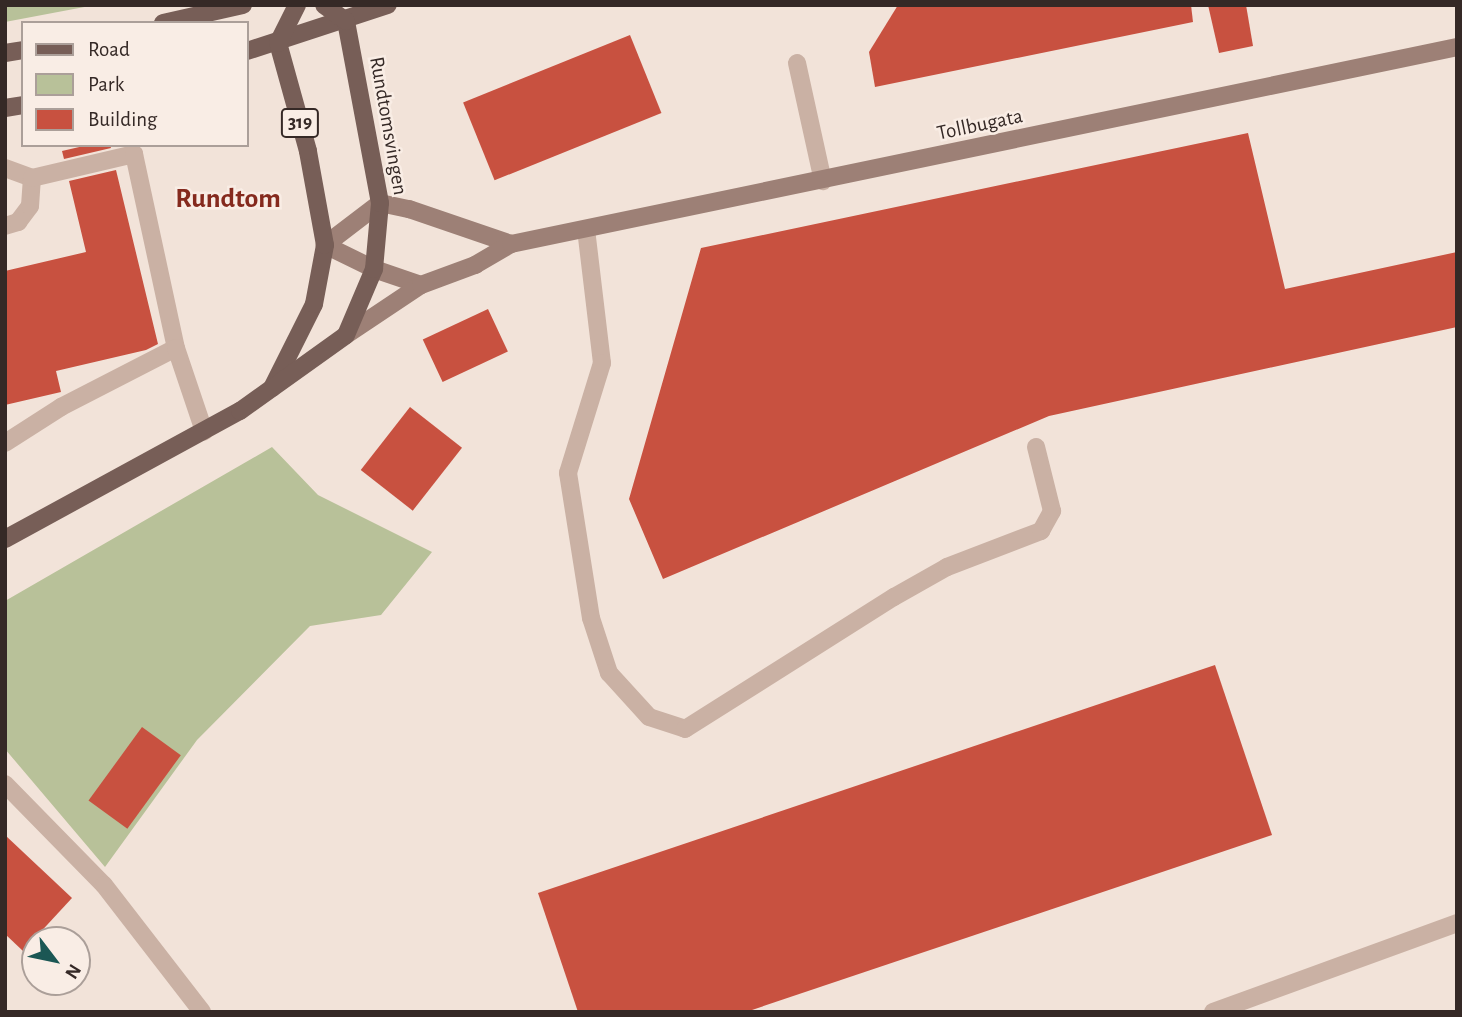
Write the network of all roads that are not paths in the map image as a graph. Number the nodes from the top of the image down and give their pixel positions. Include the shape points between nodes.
1 (243, 5) edge
2 (298, 5) edge
3 (324, 5) edge
4 (388, 5) edge
5 (172, 21) edge
6 (346, 21) junction
7 (278, 43) junction
8 (1457, 47) edge
9 (248, 51) edge
10 (797, 63) dead end
11 (5, 168) edge
12 (32, 178) junction
13 (823, 181) junction
14 (380, 203) junction
15 (5, 226) edge
16 (586, 229) junction
17 (511, 244) junction
18 (326, 245) junction
19 (374, 269) junction
20 (421, 285) junction
21 (346, 335) junction
22 (176, 348) junction
23 (270, 391) junction
24 (204, 431) junction
25 (5, 443) edge
26 (1036, 447) dead end
27 (5, 539) edge
28 (5, 784) edge
29 (1457, 923) edge
30 (202, 1012) edge
31 (1213, 1012) edge

1 - 5 main road
2 - 7 main road
3 - 6 main road
4 - 6 main road
6 - 7 main road
6 - 14 main road, Rundtomsvingen
7 - 9 main road
7 - 18 main road, 319 via 308,151
8 - 13 main road, Tollbugata
10 - 13 lane
11 - 12 lane
12 - 15 lane via 30,206 18,222
12 - 22 lane via 134,154
13 - 16 main road, Tollbugata
14 - 17 main road
14 - 18 main road
14 - 19 main road, Rundtomsvingen
16 - 17 main road, Tollbugata
16 - 26 lane via 602,363 568,473 591,618 609,673 649,716 685,729 947,567 1041,531 1052,510
17 - 20 main road, Tollbugata via 475,265
18 - 19 main road
18 - 23 main road, 319 via 314,304
19 - 20 main road
19 - 21 main road, Rundtomsvingen
20 - 21 main road, Tollbugata
21 - 23 main road
22 - 24 lane
22 - 25 lane via 61,407
23 - 24 main road
24 - 27 main road
28 - 30 lane via 104,885
29 - 31 lane

